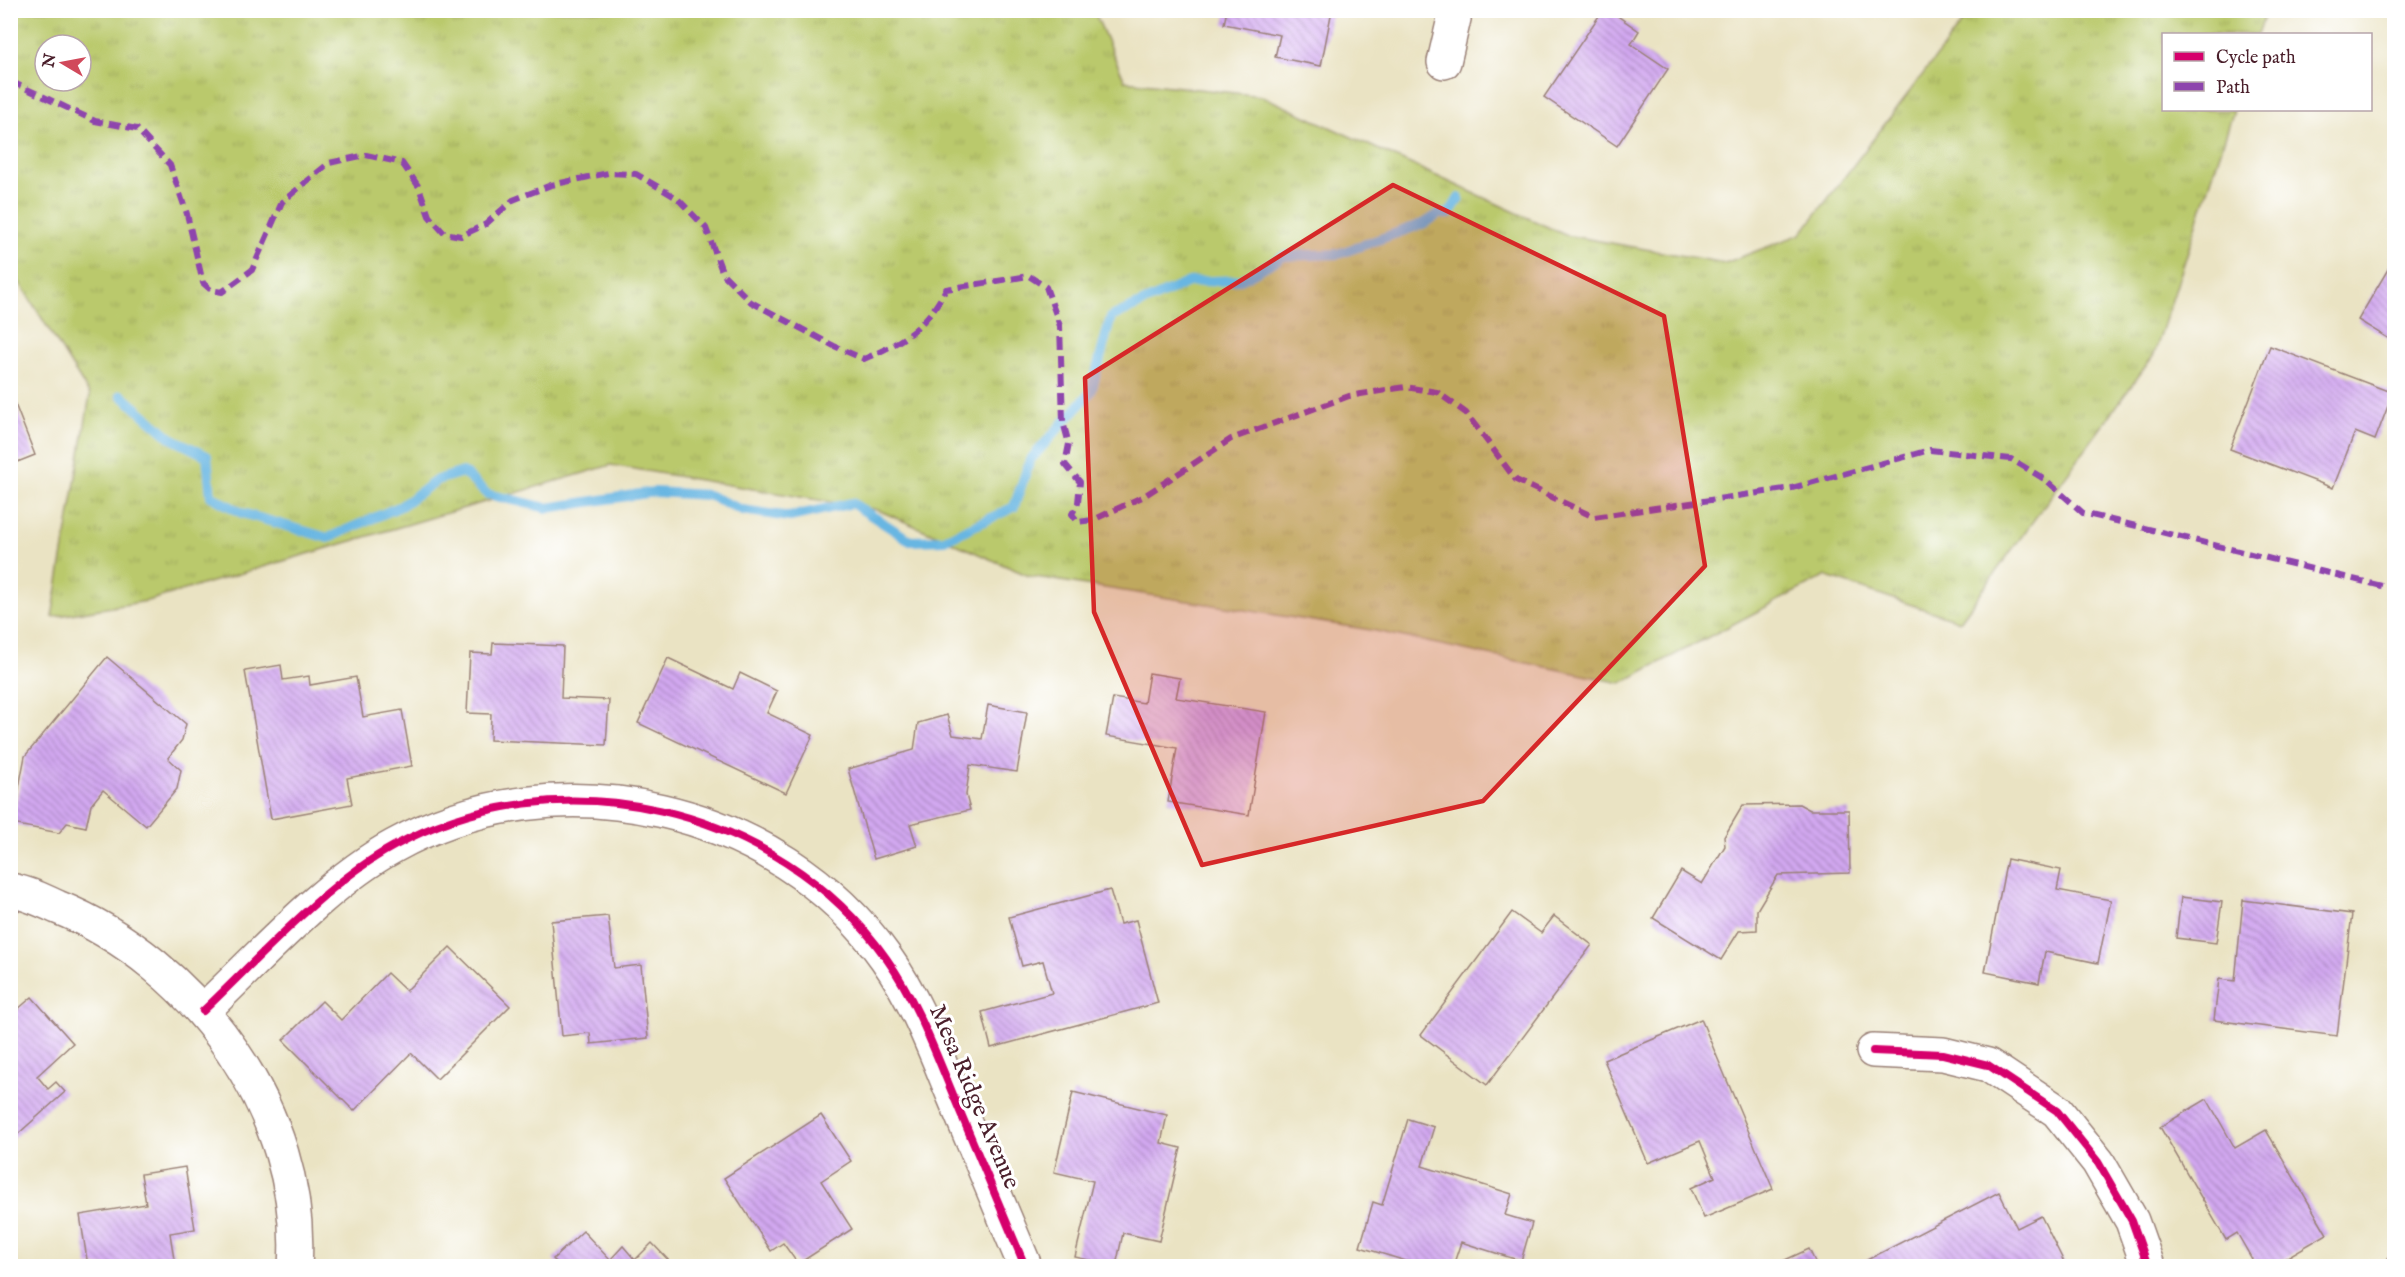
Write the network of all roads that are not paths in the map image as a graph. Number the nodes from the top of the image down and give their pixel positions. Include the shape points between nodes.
1 (1456, 10) edge
2 (1444, 62) dead end
3 (10, 890) edge
4 (203, 1011) junction
5 (1873, 1051) dead end
6 (296, 1266) edge
7 (1025, 1266) edge
8 (2148, 1266) edge

1 - 2 street
3 - 4 street via 89,919 149,958
4 - 6 street via 244,1066 273,1128 291,1191
4 - 7 street, Mesa Ridge Avenue via 348,875 395,845 449,821 508,806 569,799 636,804 703,821 757,845 803,874 849,914 886,958 923,1021
5 - 8 street via 1943,1054 1988,1065 2057,1111 2098,1162 2132,1221

